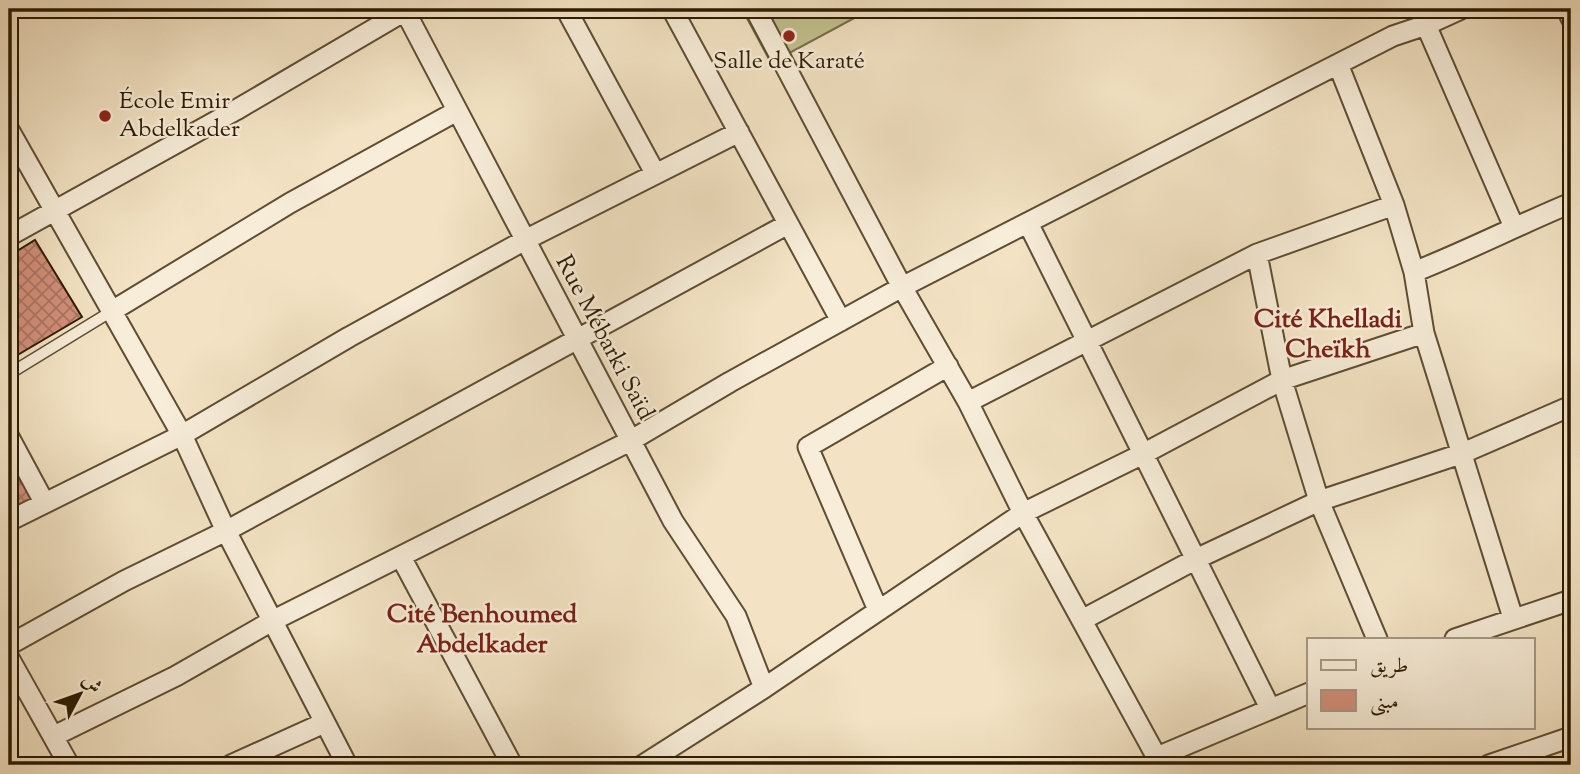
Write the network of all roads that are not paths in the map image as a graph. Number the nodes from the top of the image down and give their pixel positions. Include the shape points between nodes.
1 (405, 9) edge
2 (566, 9) edge
3 (672, 9) edge
4 (755, 9) edge
5 (1462, 9) edge
6 (1567, 9) edge
7 (1571, 18) edge
8 (1426, 25) junction
9 (1338, 64) junction
10 (457, 111) junction
11 (9, 130) edge
12 (739, 132) junction
13 (655, 173) junction
14 (1571, 203) edge
15 (1394, 205) junction
16 (55, 210) junction
17 (1028, 223) junction
18 (788, 224) junction
19 (1514, 226) junction
20 (9, 236) edge
21 (525, 240) junction
22 (1257, 254) junction
23 (1414, 272) junction
24 (902, 287) junction
25 (113, 311) junction
26 (841, 321) junction
27 (1424, 333) junction
28 (578, 340) junction
29 (1086, 340) junction
30 (948, 366) junction
31 (9, 374) edge
32 (1282, 380) junction
33 (968, 402) junction
34 (1571, 406) edge
35 (182, 435) junction
36 (9, 437) edge
37 (630, 441) junction
38 (1463, 453) junction
39 (1143, 454) junction
40 (1319, 501) junction
41 (44, 502) junction
42 (1023, 513) junction
43 (9, 521) edge
44 (226, 531) junction
45 (401, 557) junction
46 (1196, 559) junction
47 (1571, 600) edge
48 (878, 610) junction
49 (1513, 618) junction
50 (1082, 620) junction
51 (272, 621) junction
52 (1377, 638) edge
53 (1458, 638) edge
54 (9, 645) edge
55 (9, 658) edge
56 (764, 688) junction
57 (1307, 694) edge
58 (1270, 708) junction
59 (324, 723) junction
60 (54, 736) junction
61 (1571, 737) edge
62 (1159, 761) edge
63 (69, 765) edge
64 (231, 765) edge
65 (347, 765) edge
66 (512, 765) edge
67 (643, 765) edge
68 (1489, 765) edge

1 - 10 street, Rue Mébarki Saïd
1 - 16 street
2 - 13 street
3 - 12 street
4 - 24 street
5 - 8 street
6 - 7 street
8 - 9 street
8 - 19 street
9 - 15 street
9 - 17 street
10 - 21 street, Rue Mébarki Saïd
10 - 25 street via 290,203
11 - 16 street
12 - 13 street
12 - 18 street
13 - 21 street
14 - 19 street
15 - 22 street
15 - 23 street
16 - 20 street
16 - 25 street
17 - 24 street
17 - 29 street
18 - 26 street
18 - 28 street
19 - 23 street
21 - 28 street, Rue Mébarki Saïd
21 - 35 street
22 - 29 street
22 - 32 street
23 - 27 street
24 - 26 street
24 - 30 street
25 - 31 lane
25 - 35 street
26 - 37 street
27 - 32 street
27 - 38 street
28 - 37 street, Rue Mébarki Saïd
28 - 44 street
29 - 33 street
29 - 39 street
30 - 33 street
30 - 48 street via 808,447
32 - 39 street
32 - 40 street
33 - 42 street
34 - 38 street
35 - 41 street
35 - 44 street
36 - 41 street
37 - 45 street
37 - 56 street, Rue Mébarki Saïd via 673,521 736,616
38 - 40 street
38 - 49 street
39 - 42 street
39 - 46 street
40 - 46 street
40 - 52 street
41 - 43 street
42 - 48 street
42 - 50 street
44 - 51 street
44 - 54 street
45 - 51 street
45 - 66 street
46 - 50 street
46 - 58 street
47 - 49 street
48 - 56 street
49 - 53 street
50 - 62 street
51 - 59 street
51 - 60 street via 176,676
55 - 60 street
56 - 67 street
57 - 58 street
58 - 62 street
59 - 64 street
59 - 65 street
60 - 63 street
61 - 68 street

